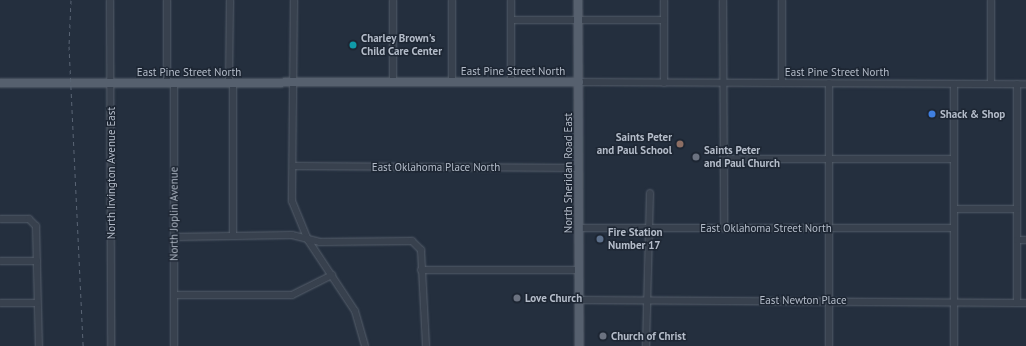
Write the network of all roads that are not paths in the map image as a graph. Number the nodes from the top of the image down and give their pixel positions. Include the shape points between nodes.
1 (110, 0) edge
2 (167, 0) edge
3 (230, 0) edge
4 (294, 0) edge
5 (393, 0) edge
6 (452, 0) edge
7 (511, 0) edge
8 (578, 0) edge
9 (664, 0) edge
10 (723, 0) edge
11 (782, 0) edge
12 (991, 0) edge
13 (511, 20) junction
14 (579, 20) junction
15 (664, 20) junction
16 (579, 82) junction
17 (0, 83) edge
18 (110, 83) junction
19 (170, 83) junction
20 (231, 83) junction
21 (293, 83) junction
22 (393, 83) junction
23 (452, 83) junction
24 (511, 83) junction
25 (664, 83) junction
26 (723, 83) junction
27 (782, 83) junction
28 (829, 83) junction
29 (954, 84) junction
30 (992, 84) junction
31 (1017, 84) junction
32 (1026, 84) edge
33 (723, 159) junction
34 (829, 160) junction
35 (954, 160) junction
36 (293, 166) junction
37 (578, 168) junction
38 (650, 193) dead end
39 (954, 209) junction
40 (1017, 209) junction
41 (0, 219) edge
42 (579, 228) junction
43 (649, 228) junction
44 (724, 228) junction
45 (829, 228) junction
46 (954, 228) junction
47 (233, 236) junction
48 (174, 237) junction
49 (308, 240) junction
50 (1017, 240) junction
51 (1026, 240) edge
52 (0, 261) edge
53 (37, 261) junction
54 (421, 270) junction
55 (579, 270) junction
56 (332, 275) junction
57 (174, 295) junction
58 (579, 300) junction
59 (649, 300) junction
60 (829, 300) junction
61 (954, 302) junction
62 (0, 303) edge
63 (37, 303) junction
64 (1017, 303) junction
65 (1026, 303) edge
66 (39, 346) edge
67 (111, 346) edge
68 (174, 346) edge
69 (365, 346) edge
70 (426, 346) edge
71 (579, 346) edge
72 (646, 346) edge
73 (829, 346) edge
74 (954, 346) edge

1 - 18 street, North Irvington Avenue East
2 - 19 street, North Joplin Avenue
3 - 20 street
4 - 21 street
5 - 22 street
6 - 23 street
7 - 13 street
8 - 14 main road, North Sheridan Road East
9 - 15 street
10 - 26 street
11 - 27 street
12 - 30 street
13 - 14 street
13 - 24 street
14 - 15 street
14 - 16 main road, North Sheridan Road East
15 - 25 street
16 - 24 main road, East Pine Street North
16 - 25 street, East Pine Street North
16 - 37 main road, North Sheridan Road East
17 - 18 main road, East Pine Street North
18 - 19 main road, East Pine Street North
18 - 67 street, North Irvington Avenue East
19 - 20 main road, East Pine Street North
19 - 48 street, North Joplin Avenue
20 - 21 main road, East Pine Street North
20 - 47 street
21 - 22 main road, East Pine Street North
21 - 36 street
22 - 23 main road, East Pine Street North
23 - 24 main road, East Pine Street North
25 - 26 street, East Pine Street North
26 - 27 street, East Pine Street North
26 - 33 street
27 - 28 street, East Pine Street North
28 - 29 street, East Pine Street North
28 - 34 street
29 - 30 street, East Pine Street North
29 - 35 street
30 - 31 street, East Pine Street North
31 - 32 street, East Pine Street North
31 - 40 street
33 - 34 street
33 - 44 street
34 - 35 street
34 - 45 street
35 - 39 street
36 - 37 street, East Oklahoma Place North
36 - 49 street via 292,201
37 - 42 main road, North Sheridan Road East
38 - 43 street
39 - 40 street
39 - 46 street
40 - 50 street
41 - 53 street via 24,219 36,226
42 - 43 street, East Oklahoma Street North
42 - 55 main road, North Sheridan Road East
43 - 44 street, East Oklahoma Street North
43 - 59 street
44 - 45 street, East Oklahoma Street North
45 - 46 street, East Oklahoma Street North
45 - 60 street
46 - 61 street
47 - 48 street
47 - 49 street via 292,235
48 - 57 street, North Joplin Avenue
49 - 54 street via 412,241 420,250
49 - 56 street
50 - 51 street
50 - 64 street
52 - 53 street
53 - 63 street
54 - 55 street
54 - 70 street
55 - 58 main road, North Sheridan Road East
56 - 57 street via 292,295
56 - 69 street via 355,311
57 - 68 street, North Joplin Avenue
58 - 59 street, East Newton Place
58 - 71 main road, North Sheridan Road East
59 - 60 street, East Newton Place
59 - 72 street
60 - 61 street, East Newton Place
60 - 73 street
61 - 64 street, East Newton Place
61 - 74 street
62 - 63 street
63 - 66 street
64 - 65 street, East Newton Place

